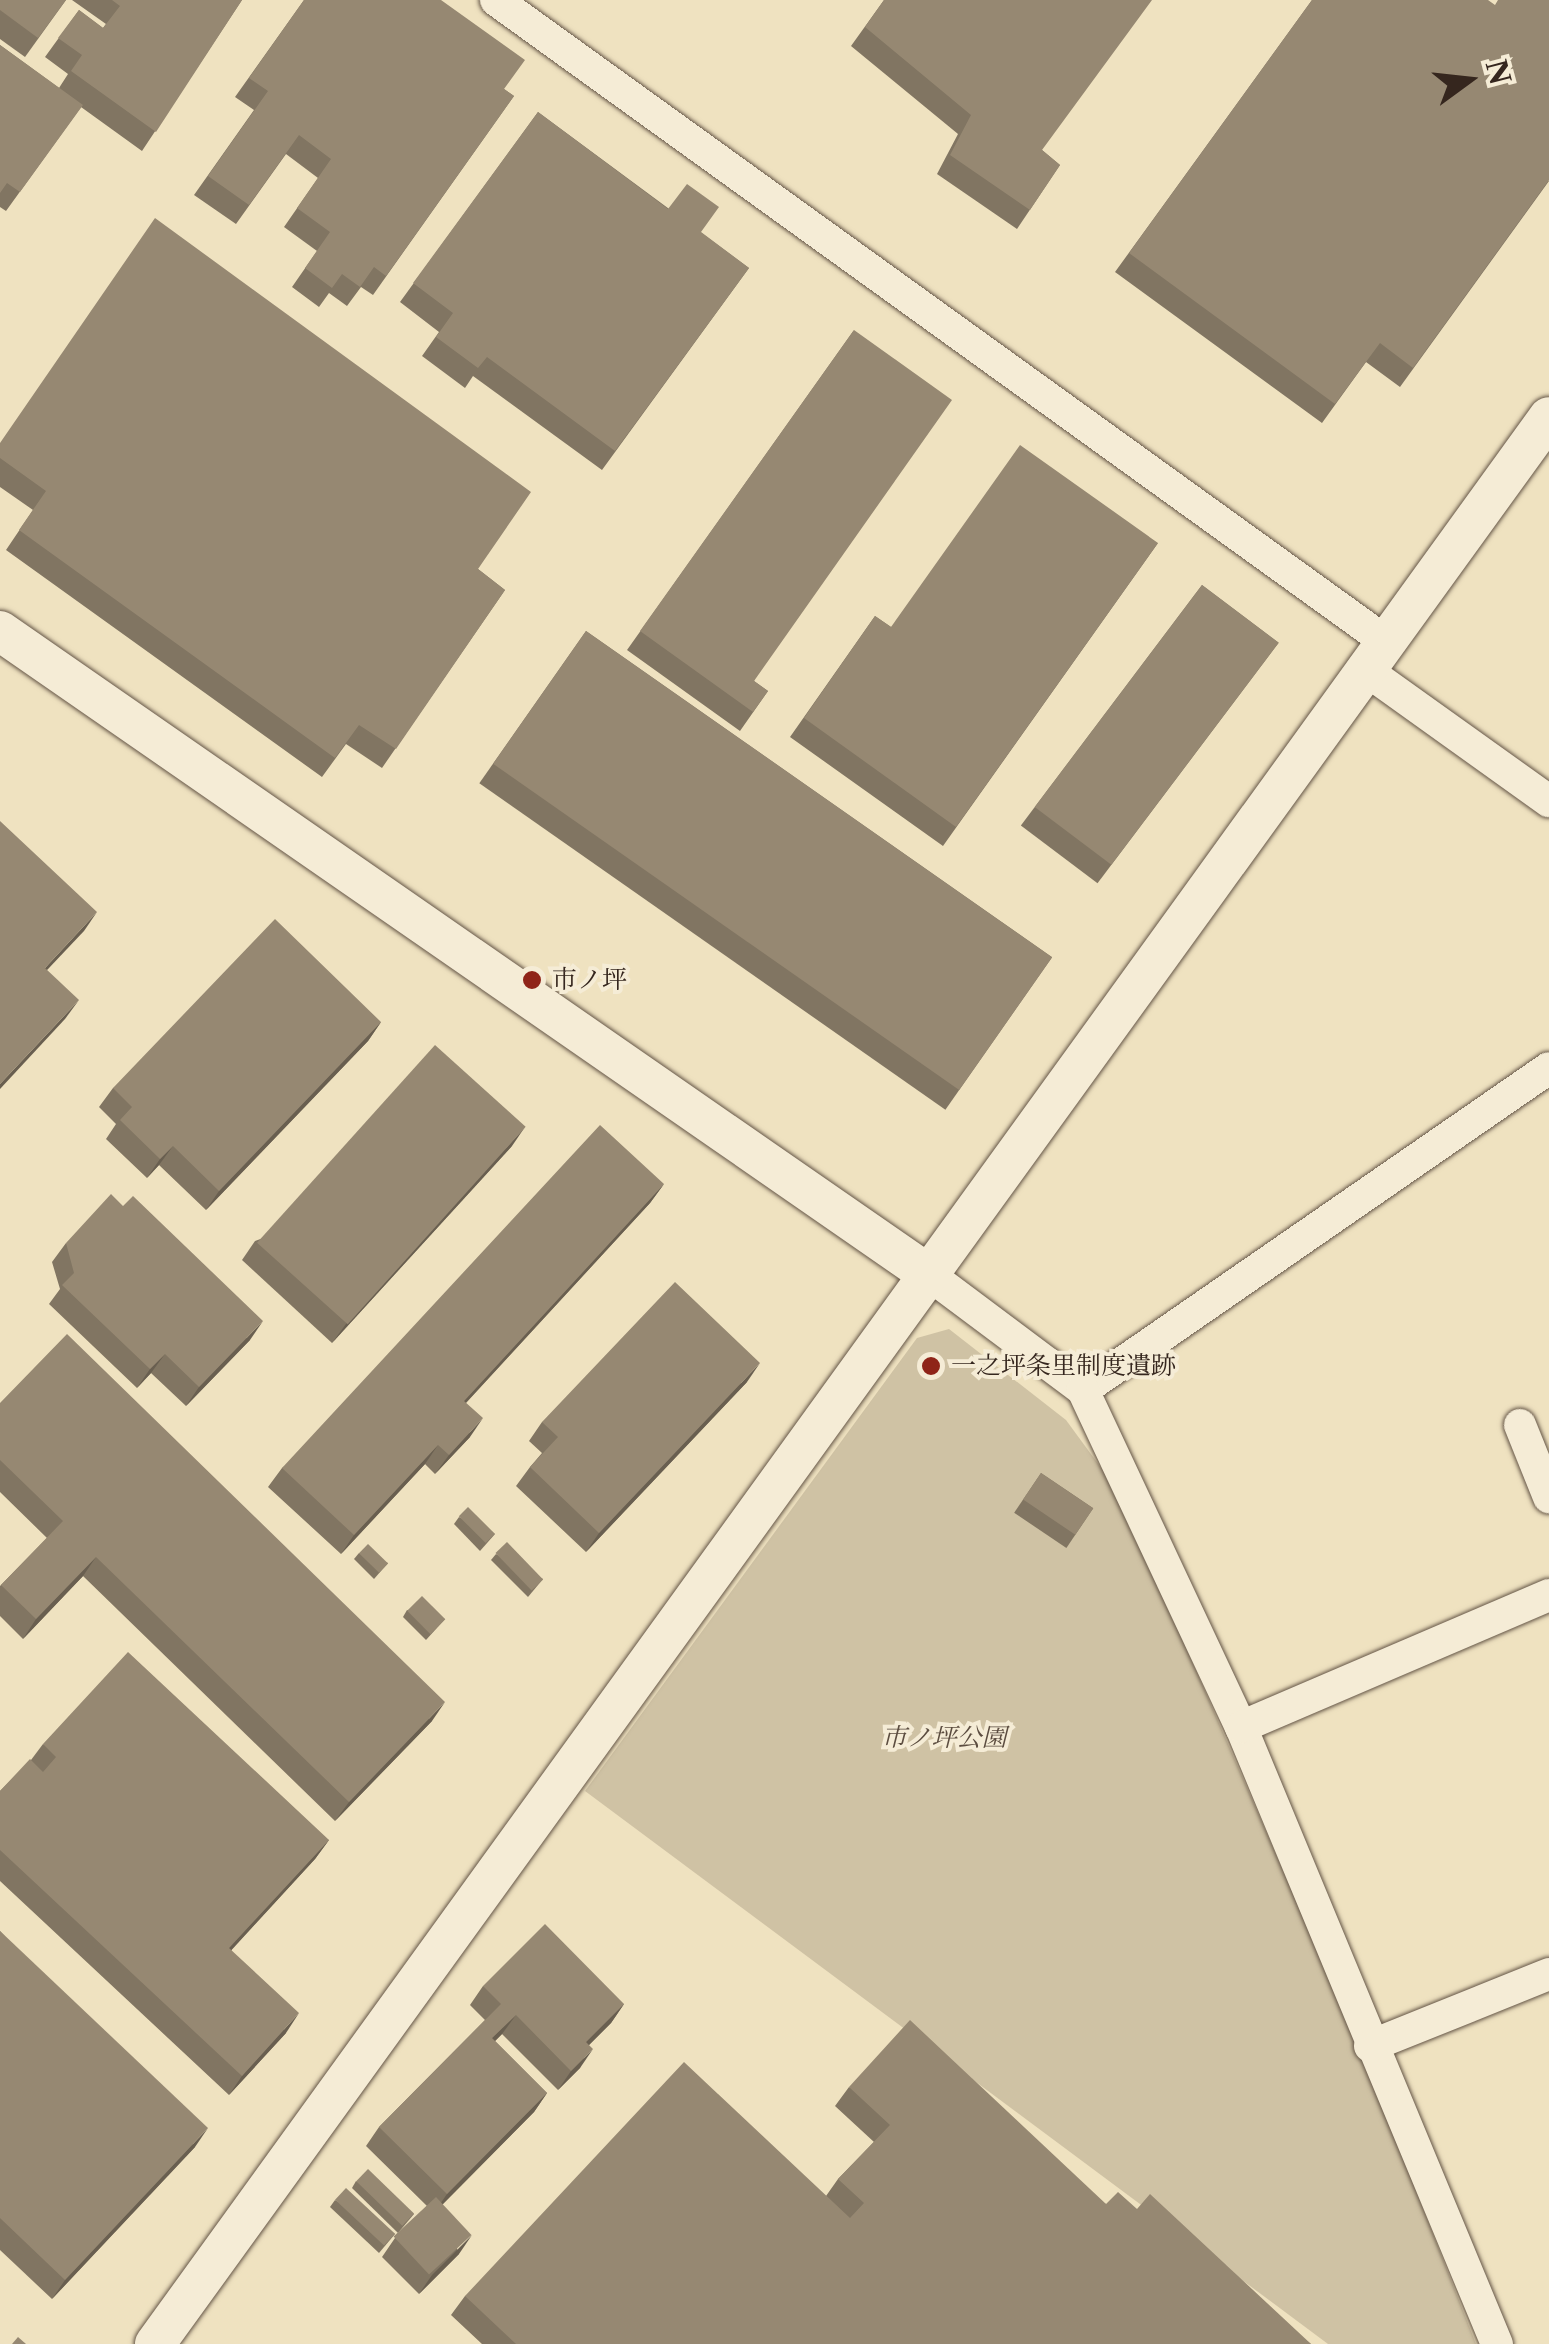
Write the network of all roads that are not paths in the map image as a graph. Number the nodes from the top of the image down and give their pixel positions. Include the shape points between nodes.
1 (496, 0) edge
2 (1549, 417) edge
3 (0, 631) edge
4 (1374, 654) junction
5 (1549, 801) edge
6 (1549, 1068) edge
7 (928, 1274) junction
8 (1083, 1390) junction
9 (1520, 1425) dead end
10 (1549, 1497) edge
11 (1549, 1594) edge
12 (1241, 1727) junction
13 (1549, 1974) edge
14 (1370, 2046) junction
15 (155, 2344) edge
16 (1497, 2344) edge

1 - 4 street
2 - 4 street
3 - 7 street
4 - 5 street
4 - 7 street
6 - 8 street
7 - 8 street
7 - 15 street
8 - 12 street
9 - 10 street
11 - 12 street
12 - 14 street
13 - 14 street
14 - 16 street

